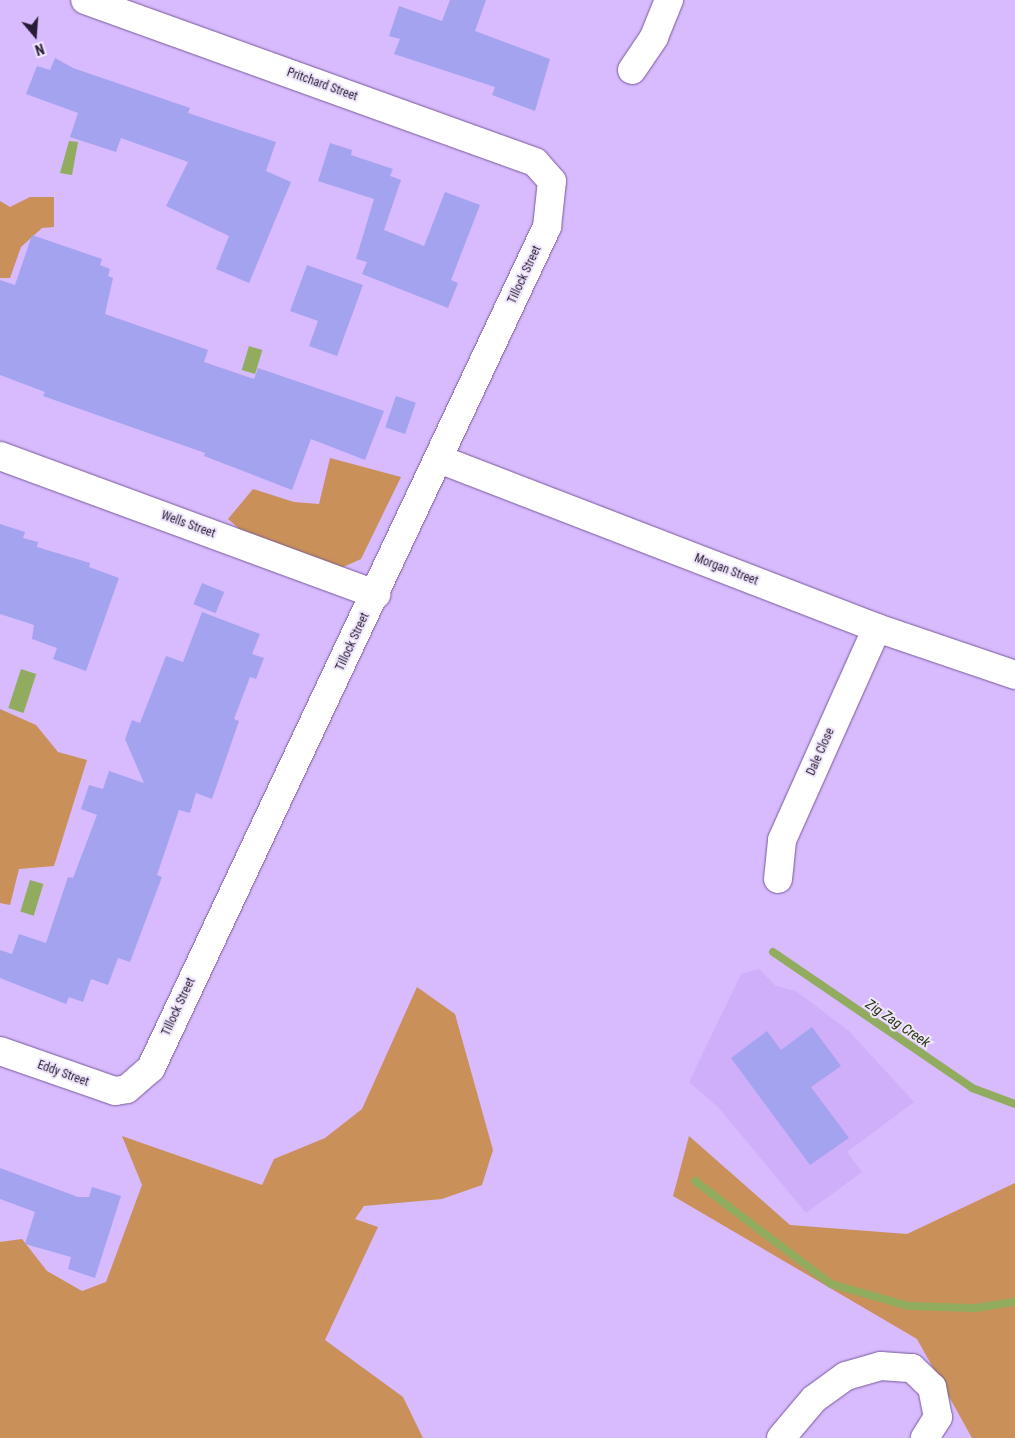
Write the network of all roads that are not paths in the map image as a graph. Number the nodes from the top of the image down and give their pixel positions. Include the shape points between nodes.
1 (86, 0) edge
2 (669, 0) edge
3 (632, 70) dead end
4 (552, 181) joint
5 (0, 456) edge
6 (439, 459) junction
7 (376, 594) junction
8 (877, 628) junction
9 (1015, 675) edge
10 (778, 879) dead end
11 (0, 1051) edge
12 (127, 1089) joint
13 (780, 1438) edge
14 (924, 1438) edge

1 - 4 street, Pritchard Street via 535,162
2 - 3 street via 654,37
4 - 6 street, Tillock Street via 547,227
5 - 7 street, Wells Street
6 - 7 street, Tillock Street
6 - 8 street, Morgan Street
7 - 12 street, Tillock Street via 150,1068
8 - 9 street, Morgan Street
8 - 10 street, Dale Close via 782,840
11 - 12 street, Eddy Street via 103,1088
13 - 14 street via 814,1399 846,1376 881,1366 912,1368 932,1387 938,1417

